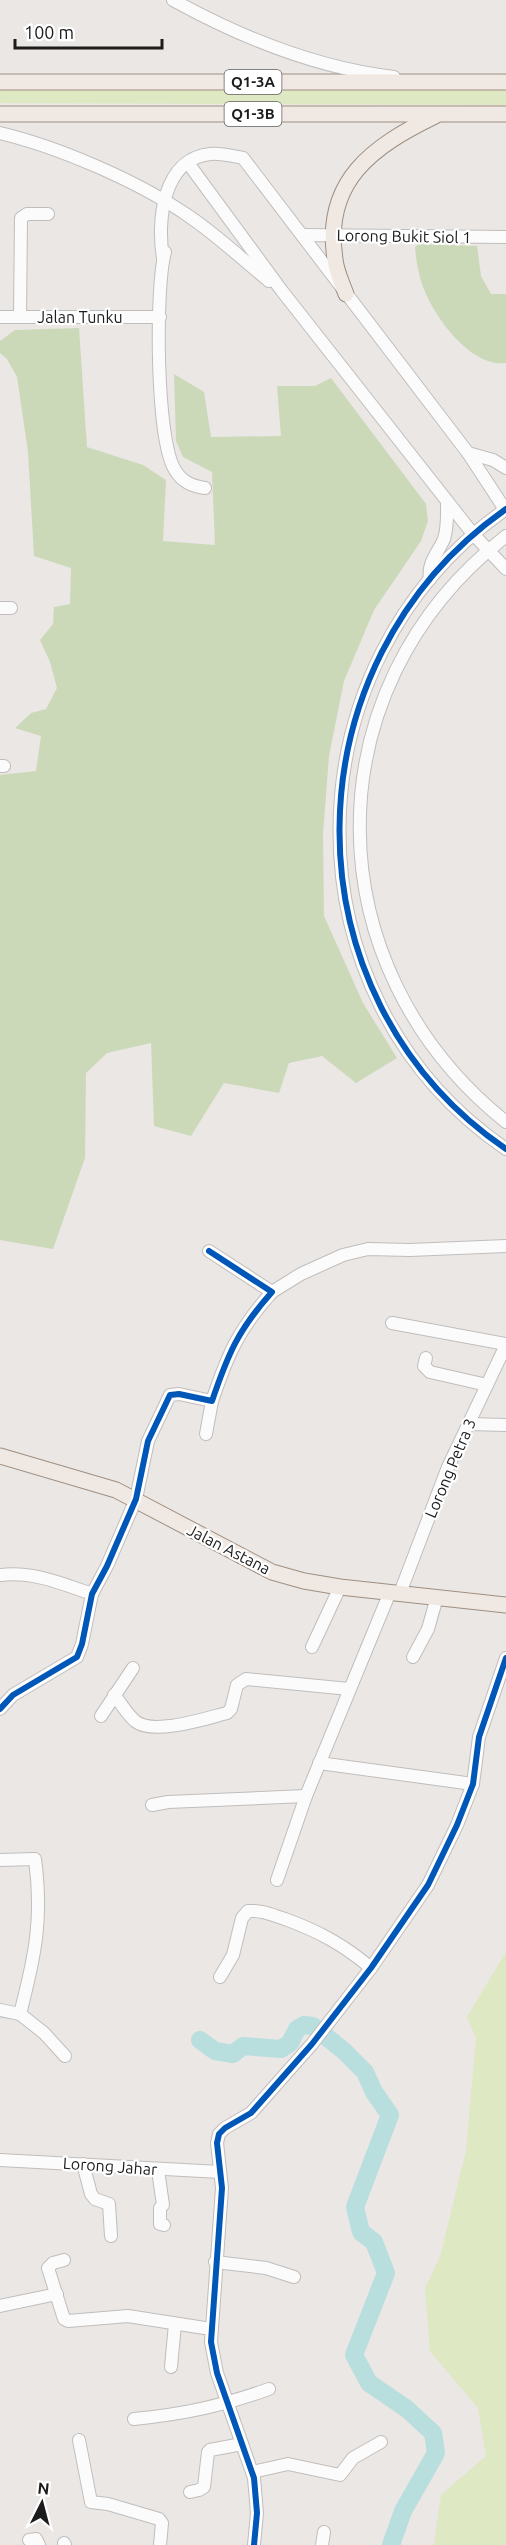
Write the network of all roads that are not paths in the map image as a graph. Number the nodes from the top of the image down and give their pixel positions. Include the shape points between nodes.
1 (173, 0) edge
2 (0, 82) edge
3 (442, 82) junction
4 (506, 82) edge
5 (0, 114) edge
6 (440, 114) junction
7 (506, 114) edge
8 (0, 134) edge
9 (188, 163) junction
10 (143, 190) junction
11 (165, 201) junction
12 (48, 214) dead end
13 (162, 217) junction
14 (192, 218) junction
15 (302, 235) junction
16 (333, 235) junction
17 (506, 237) edge
18 (163, 258) junction
19 (282, 291) junction
20 (346, 294) junction
21 (0, 317) edge
22 (20, 317) junction
23 (160, 317) junction
24 (468, 453) junction
25 (506, 468) edge
26 (205, 488) dead end
27 (447, 501) junction
28 (506, 510) edge
29 (474, 534) junction
30 (506, 536) edge
31 (488, 549) junction
32 (506, 569) edge
33 (430, 579) junction
34 (506, 1122) edge
35 (506, 1149) edge
36 (506, 1245) edge
37 (208, 1251) dead end
38 (272, 1292) junction
39 (392, 1323) dead end
40 (506, 1345) edge
41 (426, 1358) dead end
42 (487, 1385) junction
43 (212, 1401) junction
44 (469, 1424) junction
45 (506, 1425) edge
46 (206, 1434) dead end
47 (0, 1456) edge
48 (136, 1499) junction
49 (1, 1575) edge
50 (340, 1587) junction
51 (395, 1592) junction
52 (92, 1594) junction
53 (437, 1597) junction
54 (506, 1605) edge
55 (312, 1647) dead end
56 (412, 1657) dead end
57 (506, 1658) edge
58 (133, 1668) dead end
59 (349, 1689) junction
60 (114, 1695) junction
61 (2, 1703) edge
62 (101, 1716) dead end
63 (320, 1763) junction
64 (473, 1784) junction
65 (306, 1796) junction
66 (152, 1806) dead end
67 (0, 1860) edge
68 (278, 1880) dead end
69 (371, 1968) junction
70 (220, 1977) dead end
71 (0, 2010) edge
72 (20, 2014) junction
73 (65, 2056) dead end
74 (0, 2160) edge
75 (83, 2164) junction
76 (158, 2170) junction
77 (220, 2172) junction
78 (164, 2225) dead end
79 (111, 2236) dead end
80 (64, 2260) dead end
81 (215, 2262) junction
82 (294, 2277) dead end
83 (57, 2294) junction
84 (0, 2306) edge
85 (175, 2324) junction
86 (211, 2329) junction
87 (171, 2367) dead end
88 (268, 2389) dead end
89 (227, 2404) junction
90 (134, 2419) dead end
91 (79, 2440) dead end
92 (381, 2442) dead end
93 (242, 2444) junction
94 (252, 2472) junction
95 (190, 2492) dead end
96 (324, 2532) dead end
97 (159, 2545) edge
98 (254, 2545) edge
99 (322, 2545) edge

1 - 3 street via 240,34 341,68
2 - 3 main road, Q1-3A
3 - 4 main road, Q1-3A
5 - 6 main road, Q1-3B
6 - 7 main road, Q1-3B
6 - 16 main road via 398,134 363,162 343,193
8 - 10 street via 58,152
9 - 11 street via 173,177
9 - 15 street via 209,154 243,158
9 - 19 street
10 - 11 street
10 - 13 street
11 - 13 street
11 - 14 street
12 - 22 street via 27,214 21,218
13 - 18 street
14 - 18 street via 171,219
14 - 19 street
15 - 16 street, Lorong Bukit Siol 1
15 - 20 street
16 - 17 street, Lorong Bukit Siol 1
16 - 20 main road via 335,260
18 - 23 street
19 - 27 street
20 - 24 street
21 - 22 street, Jalan Tunku
22 - 23 street, Jalan Tunku
23 - 26 street via 161,411 167,450 183,480
24 - 25 street
24 - 28 street
27 - 29 street
27 - 33 street via 444,539 431,562
28 - 29 street
29 - 31 street
29 - 33 street
30 - 31 street
31 - 32 street
31 - 34 street via 426,618 395,671 367,754 360,826 362,871 375,933 402,1000 448,1067
33 - 35 street via 382,650 355,717 340,793 339,843 344,892 355,941 389,1020 422,1069 451,1102
36 - 38 street via 368,1250 343,1255
37 - 38 street
38 - 43 street via 252,1314 230,1350
39 - 40 street
40 - 42 street, Lorong Petra 3
41 - 42 street via 424,1366 430,1372
42 - 44 street, Lorong Petra 3
43 - 46 street
43 - 48 street via 170,1395 148,1441
44 - 45 street
44 - 51 street, Lorong Petra 3
47 - 48 main road, Jalan Astana
48 - 50 main road, Jalan Astana via 272,1572
48 - 52 street
49 - 52 street via 29,1575
50 - 51 main road, Jalan Astana
50 - 55 street
51 - 53 main road, Jalan Astana
51 - 59 street, Lorong Petra 3
52 - 61 street via 77,1658
53 - 54 main road, Jalan Astana
53 - 56 street via 428,1629
57 - 64 street via 479,1737
58 - 60 street
59 - 60 street via 246,1679 237,1686 228,1713 179,1725 152,1726 137,1723
59 - 63 street, Lorong Petra 3
60 - 62 street
63 - 64 street
63 - 65 street, Lorong Petra 3
64 - 69 street via 428,1885
65 - 66 street
65 - 68 street, Lorong Petra 3
67 - 72 street via 35,1859 40,1894 31,1974
69 - 70 street via 314,1929 260,1910 248,1911 242,1918 233,1955
69 - 77 street via 312,2044 251,2113 219,2134
71 - 72 street
72 - 73 street
74 - 75 street, Lorong Jahar
75 - 76 street, Lorong Jahar
75 - 79 street via 91,2194 109,2204
76 - 77 street, Lorong Jahar
76 - 78 street via 163,2205 160,2224
77 - 81 street
80 - 83 street via 48,2268
81 - 82 street via 266,2268
81 - 86 street
83 - 84 street
83 - 85 street via 68,2321 128,2316
85 - 86 street
85 - 87 street
86 - 89 street via 217,2373
88 - 89 street
89 - 90 street
89 - 93 street
91 - 97 street via 91,2502 159,2519
92 - 94 street via 353,2458 340,2475 288,2464
93 - 94 street
93 - 95 street via 210,2450 204,2487
94 - 98 street via 257,2513
96 - 99 street

